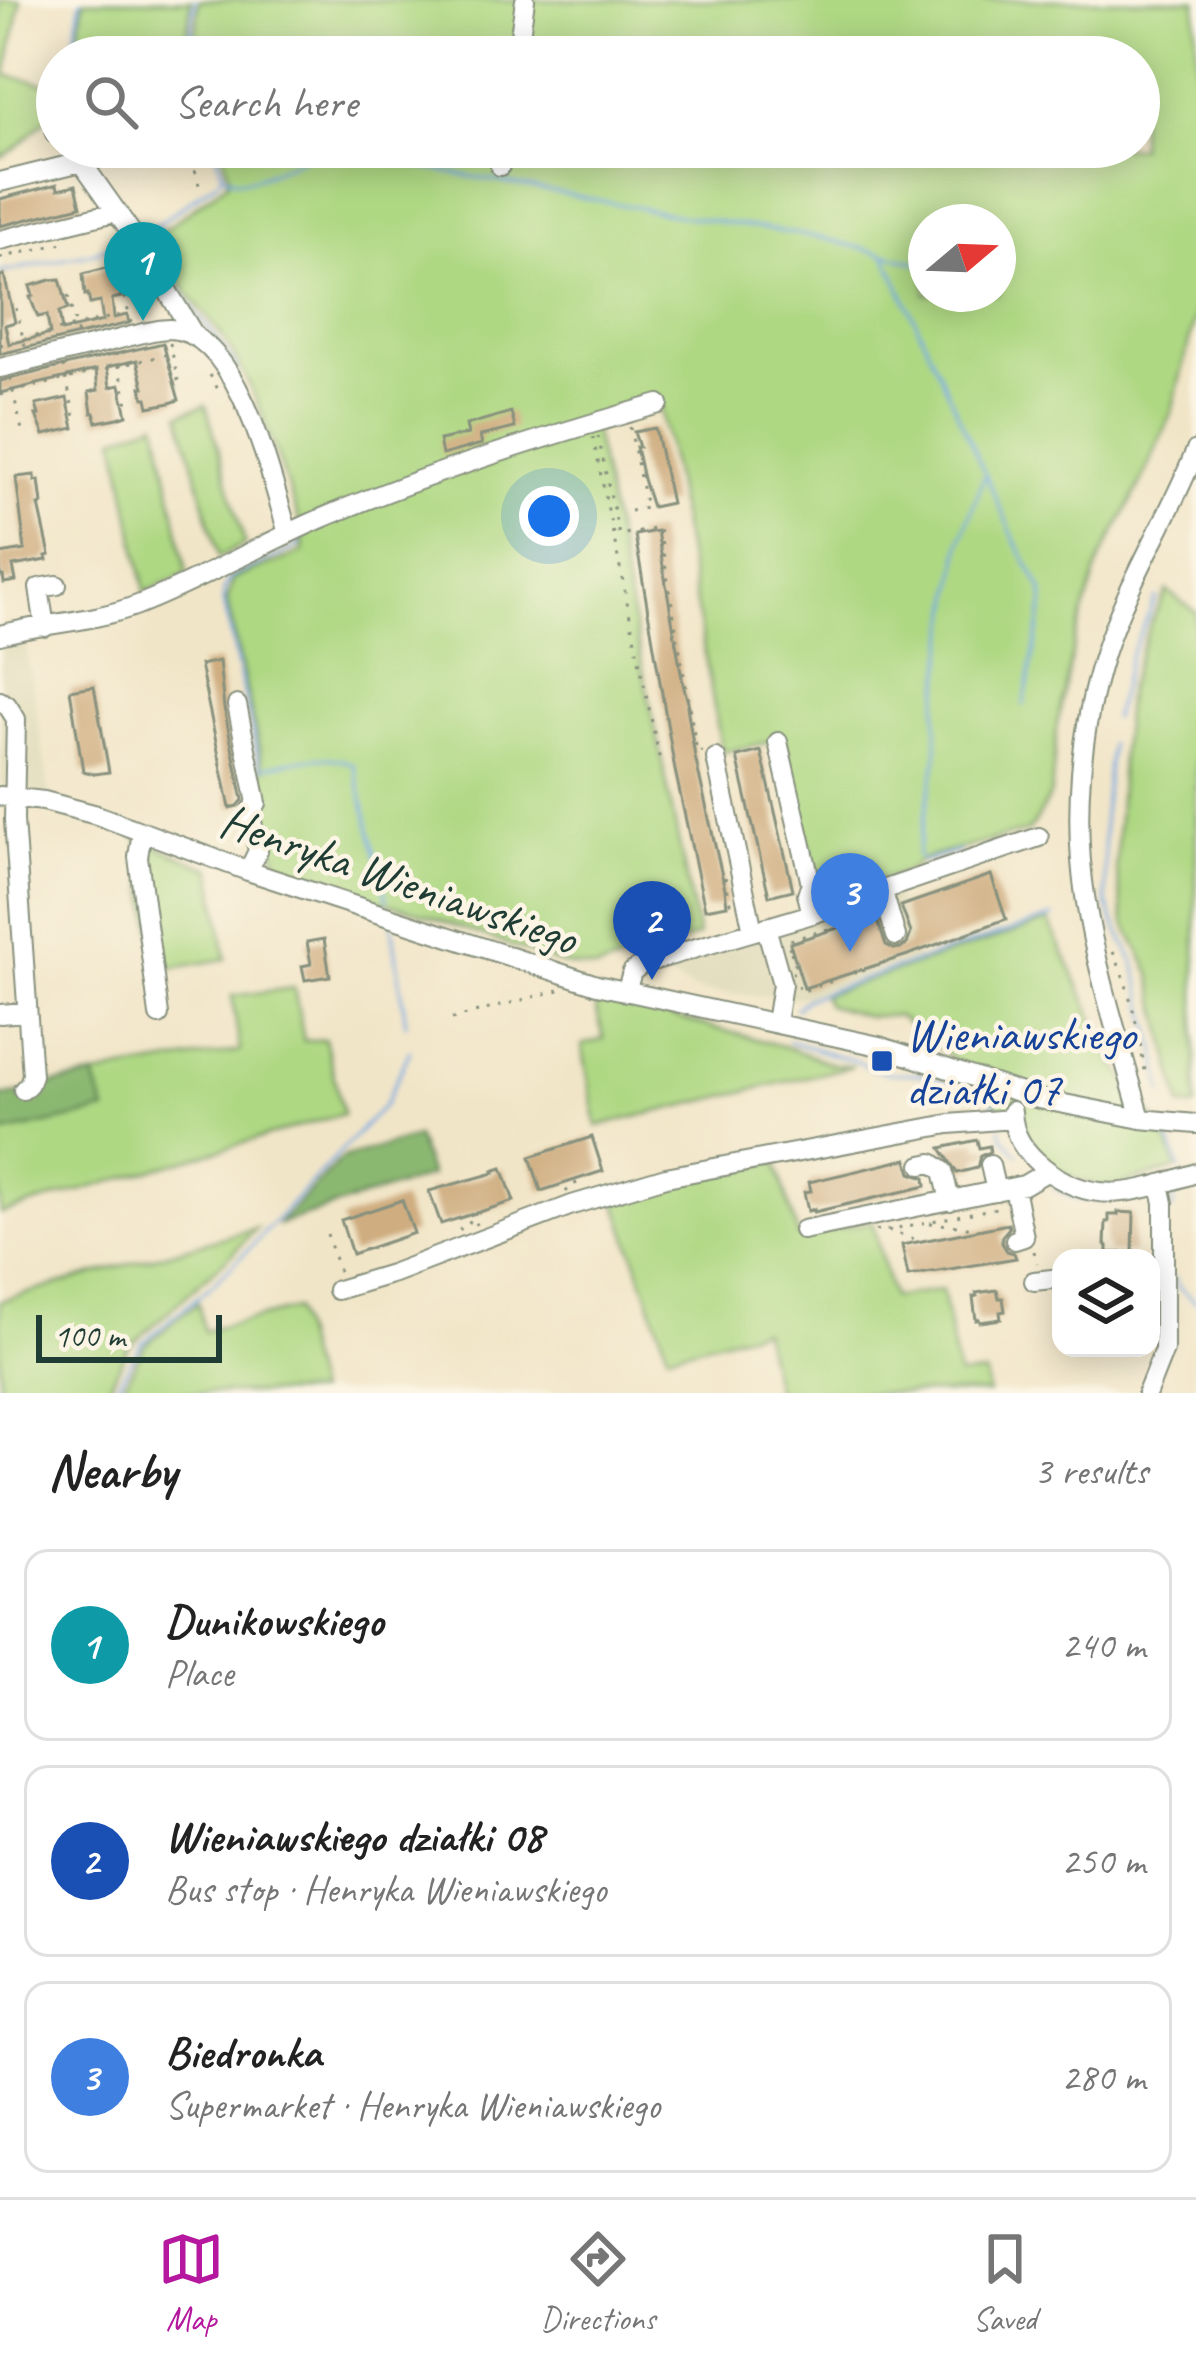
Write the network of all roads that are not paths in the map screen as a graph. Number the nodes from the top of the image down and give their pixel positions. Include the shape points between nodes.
1 (526, 0) edge
2 (520, 36) edge
3 (38, 168) edge
4 (86, 168) edge
5 (0, 182) edge
6 (115, 212) junction
7 (0, 241) edge
8 (194, 335) junction
9 (4, 367) edge
10 (659, 404) dead end
11 (1196, 450) edge
12 (287, 533) junction
13 (58, 585) dead end
14 (45, 627) junction
15 (0, 635) edge
16 (0, 701) edge
17 (237, 705) dead end
18 (778, 742) dead end
19 (714, 754) road end
20 (7, 797) edge
21 (146, 834) junction
22 (1039, 837) dead end
23 (248, 871) junction
24 (884, 898) junction
25 (812, 914) junction
26 (759, 929) junction
27 (896, 936) dead end
28 (163, 970) dead end
29 (626, 992) junction
30 (26, 1012) junction
31 (0, 1014) edge
32 (160, 1015) dead end
33 (776, 1023) junction
34 (23, 1090) dead end
35 (1015, 1093) junction
36 (1012, 1119) junction
37 (1141, 1119) junction
38 (1196, 1124) edge
39 (922, 1165) dead end
40 (990, 1165) dead end
41 (1048, 1171) junction
42 (1196, 1173) edge
43 (1160, 1184) junction
44 (1005, 1189) junction
45 (950, 1201) junction
46 (803, 1230) dead end
47 (1015, 1240) dead end
48 (1159, 1249) edge
49 (1052, 1279) edge
50 (1034, 1281) dead end
51 (339, 1284) road end
52 (1160, 1303) edge
53 (1149, 1392) edge

1 - 2 street
3 - 5 street
4 - 6 street
6 - 7 street
6 - 8 street
8 - 9 street via 166,329
8 - 12 street via 216,352 255,426
10 - 12 street
11 - 37 street via 1106,649 1081,781 1089,922
12 - 14 street via 136,605
13 - 14 street via 39,588
14 - 15 street
16 - 20 street via 16,719
17 - 23 street via 256,803 250,812 257,851
18 - 25 street
19 - 26 street
20 - 21 street, Henryka Wieniawskiego via 74,808
20 - 30 street
21 - 23 street, Henryka Wieniawskiego
21 - 28 street
21 - 32 street via 138,857
22 - 24 street
23 - 29 street, Henryka Wieniawskiego
24 - 25 street
24 - 27 street
25 - 26 street
26 - 29 street via 643,964
26 - 33 street via 782,984
29 - 33 street, Henryka Wieniawskiego
30 - 31 street
30 - 34 street via 32,1075
33 - 35 street, Henryka Wieniawskiego via 879,1046
35 - 36 street
35 - 37 street, Henryka Wieniawskiego
36 - 41 street via 1023,1147
36 - 51 street via 666,1177 394,1273
37 - 38 street, Henryka Wieniawskiego
39 - 45 street via 943,1171
40 - 44 street
41 - 43 street via 1094,1193
41 - 44 street
42 - 43 street
43 - 48 street
44 - 45 street
44 - 47 street via 1024,1237
45 - 46 street
49 - 50 street
52 - 53 street via 1164,1350

